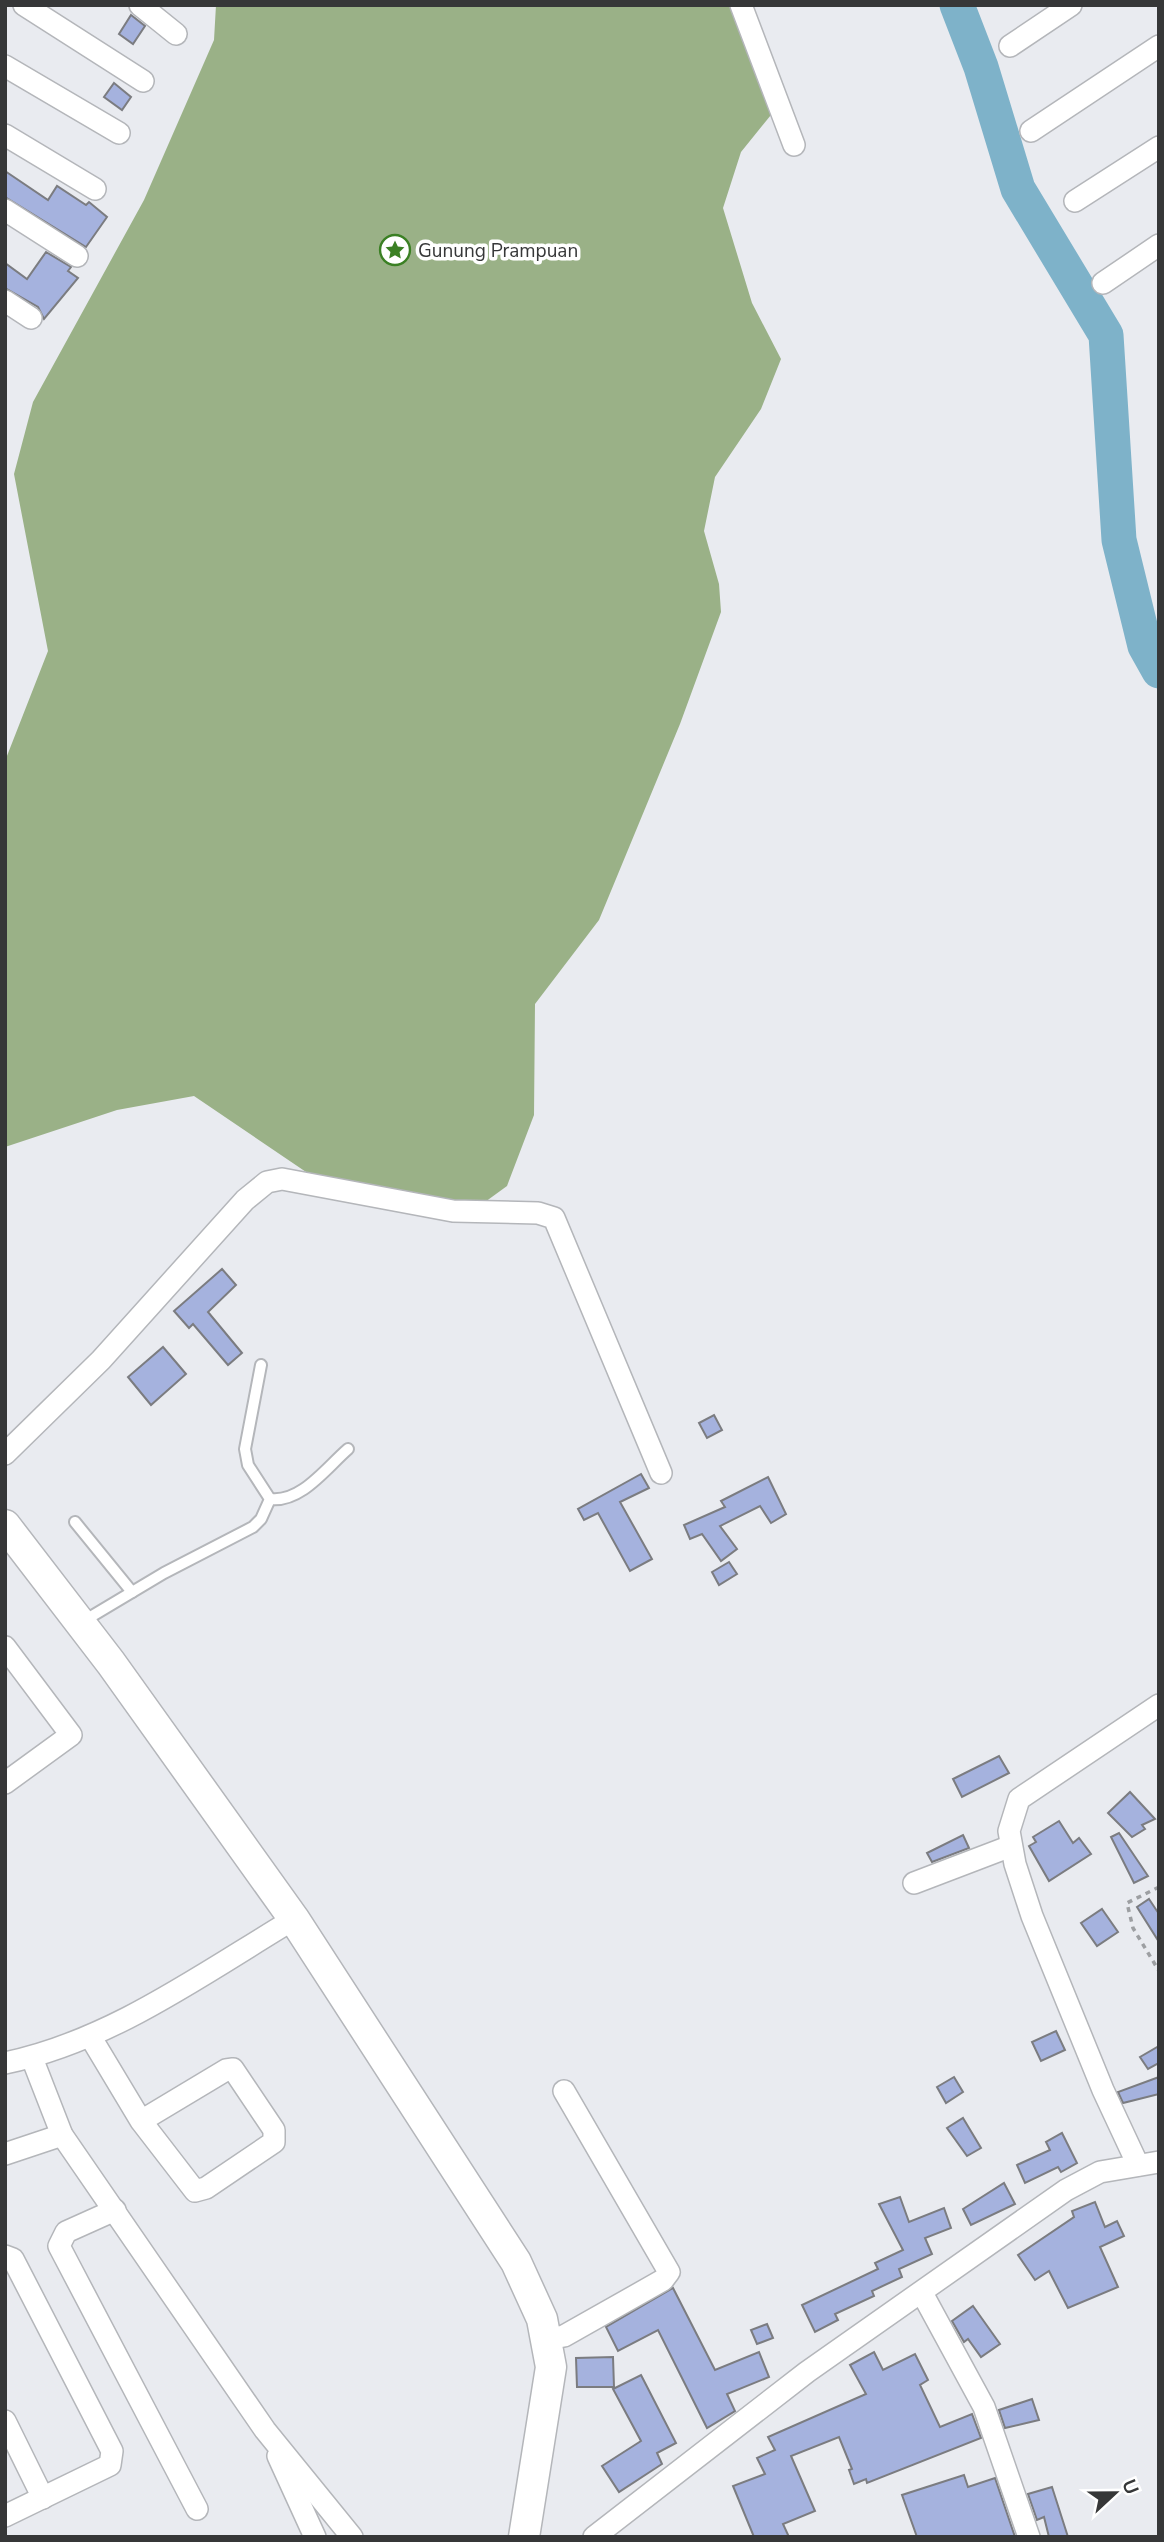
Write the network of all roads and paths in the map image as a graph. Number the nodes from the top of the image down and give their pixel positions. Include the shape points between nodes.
1 (24, 5) edge
2 (140, 5) edge
3 (741, 5) edge
4 (1071, 5) edge
5 (176, 34) dead end
6 (1010, 46) dead end
7 (1159, 46) edge
8 (5, 66) edge
9 (143, 81) dead end
10 (1031, 131) dead end
11 (118, 133) dead end
12 (5, 135) edge
13 (794, 145) dead end
14 (1159, 147) edge
15 (95, 189) dead end
16 (1075, 201) dead end
17 (5, 211) edge
18 (1159, 245) edge
19 (77, 256) dead end
20 (1103, 283) dead end
21 (5, 301) edge
22 (31, 318) dead end
23 (261, 1365) dead end
24 (348, 1449) dead end
25 (5, 1454) edge
26 (661, 1473) dead end
27 (270, 1499) junction
28 (75, 1522) dead end
29 (5, 1525) edge
30 (132, 1592) junction
31 (80, 1624) junction
32 (5, 1647) edge
33 (1158, 1708) edge
34 (5, 1783) edge
35 (1011, 1846) junction
36 (914, 1883) dead end
37 (1159, 1887) edge
38 (293, 1919) junction
39 (1159, 1971) edge
40 (90, 2036) junction
41 (32, 2058) junction
42 (5, 2063) edge
43 (564, 2091) dead end
44 (141, 2121) junction
45 (62, 2135) junction
46 (5, 2154) edge
47 (1148, 2163) edge
48 (115, 2210) junction
49 (5, 2256) edge
50 (922, 2293) junction
51 (547, 2339) junction
52 (5, 2421) edge
53 (265, 2430) junction
54 (43, 2498) junction
55 (197, 2509) dead end
56 (5, 2516) edge
57 (315, 2537) edge
58 (352, 2537) edge
59 (524, 2537) edge
60 (594, 2537) edge
61 (1029, 2537) edge

1 - 9 street
2 - 5 street
3 - 13 street
4 - 6 street
7 - 10 street
8 - 11 street
12 - 15 street
14 - 16 street
17 - 19 street
18 - 20 street
21 - 22 street
23 - 27 lane via 245,1449 248,1465
24 - 27 lane via 297,1494 285,1501
25 - 26 street via 101,1360 256,1189 282,1179 453,1211 538,1213 554,1218
27 - 30 lane via 253,1527
28 - 30 lane
29 - 31 street
30 - 31 lane
31 - 38 street
32 - 34 street via 71,1735
33 - 35 street via 1019,1799 1010,1820
35 - 36 street
35 - 47 street via 1032,1916 1103,2090
37 - 39 path via 1127,1903 1133,1928
38 - 40 street
38 - 51 street via 516,2262
40 - 41 street
40 - 44 street
41 - 42 street
41 - 45 street
43 - 51 street via 669,2272 663,2280 564,2336
44 - 44 street via 195,2191 274,2142 274,2130 233,2069
45 - 46 street
45 - 48 street
47 - 50 street via 1100,2172 1066,2190
48 - 53 street
48 - 55 street via 66,2232 59,2246
49 - 54 street via 13,2259 112,2451 110,2465
50 - 60 street via 807,2372
50 - 61 street via 984,2407
51 - 59 street via 551,2367
52 - 54 street
53 - 57 street
53 - 58 street
54 - 56 street

